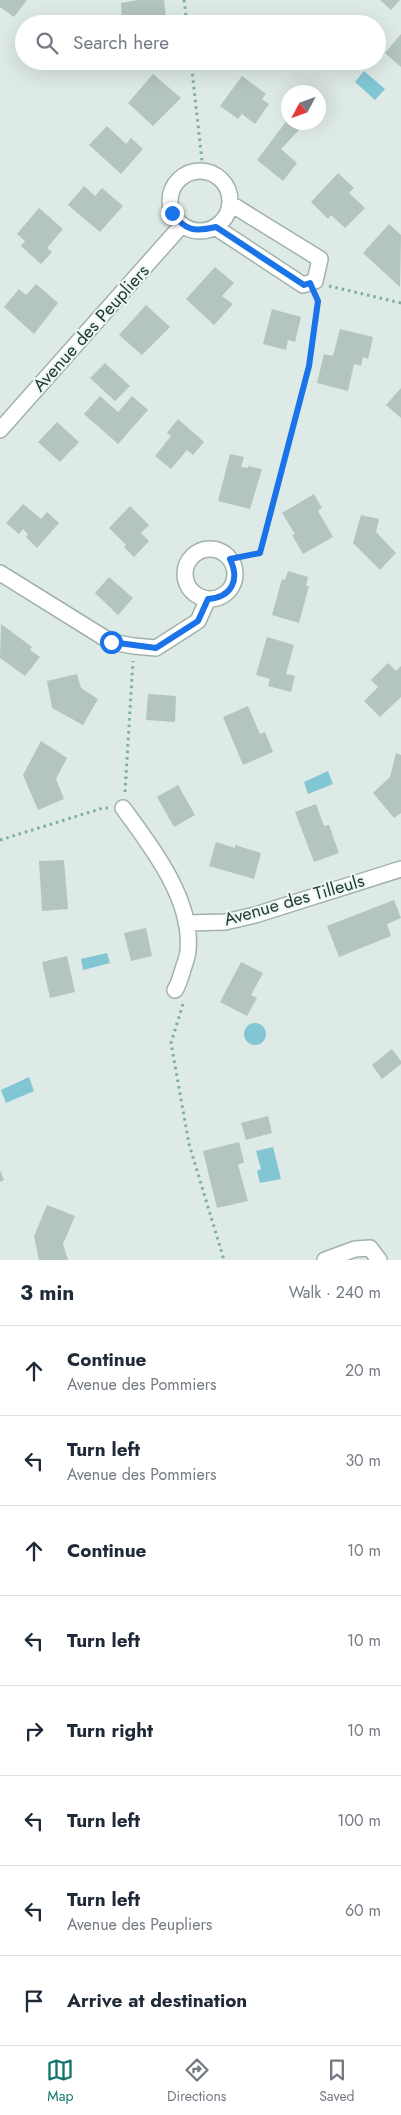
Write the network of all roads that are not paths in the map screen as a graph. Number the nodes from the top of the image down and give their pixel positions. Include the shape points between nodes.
1 (231, 204) junction
2 (182, 225) junction
3 (216, 227) junction
4 (0, 430) edge
5 (0, 573) edge
6 (208, 599) junction
7 (123, 808) road end
8 (401, 869) edge
9 (186, 923) junction
10 (177, 988) road end
11 (325, 1260) edge
12 (379, 1260) edge

1 - 2 street via 228,188 218,175 203,170 187,172 175,182 170,197 172,213
1 - 3 street via 226,218
1 - 3 street via 320,259 313,282 304,285
2 - 3 street via 198,231
2 - 4 street, Avenue des Peupliers
5 - 6 street via 111,642 134,646 156,648 198,621
6 - 6 street via 190,590 184,573 186,564 196,552 213,548 224,552 230,559 235,577 232,587 218,598
7 - 9 street via 152,848 171,882
8 - 9 street, Avenue des Tilleuls via 255,915 225,922
9 - 10 street via 188,950
11 - 12 street via 355,1249 370,1248

